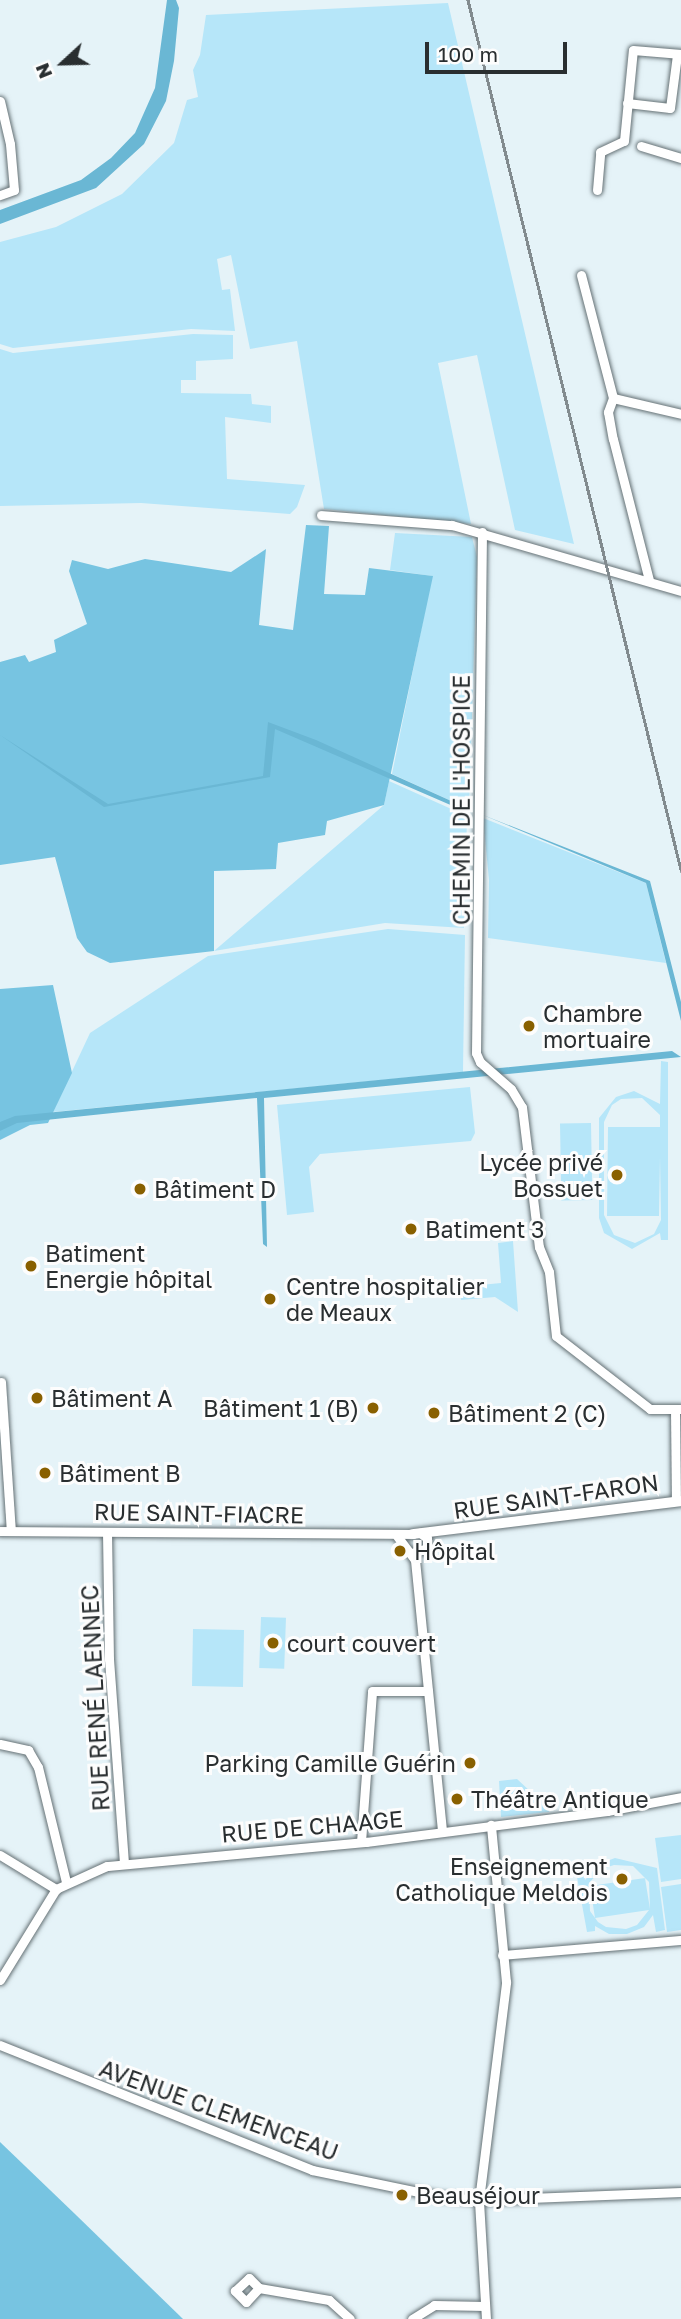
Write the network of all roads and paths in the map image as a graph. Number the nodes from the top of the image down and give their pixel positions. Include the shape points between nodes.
1 (679, 55) edge
2 (627, 103) junction
3 (1, 106) edge
4 (641, 146) dead end
5 (681, 158) edge
6 (597, 190) dead end
7 (0, 195) edge
8 (581, 275) dead end
9 (613, 398) junction
10 (681, 414) edge
11 (321, 515) dead end
12 (482, 532) junction
13 (649, 580) junction
14 (681, 590) edge
15 (1, 1382) edge
16 (678, 1410) edge
17 (679, 1501) edge
18 (0, 1531) edge
19 (11, 1531) junction
20 (107, 1532) junction
21 (437, 1533) junction
22 (417, 1534) junction
23 (397, 1536) junction
24 (428, 1543) junction
25 (414, 1550) junction
26 (428, 1691) junction
27 (0, 1744) edge
28 (681, 1797) edge
29 (491, 1825) junction
30 (442, 1832) junction
31 (361, 1842) junction
32 (0, 1855) edge
33 (124, 1862) junction
34 (66, 1882) junction
35 (56, 1889) junction
36 (681, 1940) edge
37 (502, 1955) junction
38 (0, 1980) edge
39 (0, 2045) edge
40 (681, 2192) edge
41 (479, 2200) junction
42 (259, 2288) dead end
43 (485, 2306) junction
44 (350, 2319) edge
45 (412, 2319) edge
46 (486, 2319) edge

1 - 2 street via 670,108
1 - 2 street via 633,50
2 - 6 street via 624,141 600,152
3 - 7 street via 13,190
4 - 5 street
8 - 9 street
9 - 10 street
9 - 13 street via 608,412 613,439
11 - 12 street
12 - 13 street
12 - 16 street, CHEMIN DE L'HOSPICE via 477,1052 483,1065 511,1089 522,1107 538,1247 549,1272 556,1336 650,1409
13 - 14 street
15 - 19 street
16 - 17 street
17 - 21 street, RUE SAINT-FARON
18 - 19 street, RUE SAINT-FIACRE
19 - 20 street, RUE SAINT-FIACRE
20 - 23 street, RUE SAINT-FIACRE
20 - 33 street, RUE RENÉ LAENNEC via 109,1659
21 - 22 street, RUE SAINT-FARON
21 - 24 street, RUE SAINT-FARON
22 - 23 street, RUE SAINT-FIACRE
22 - 24 street
22 - 25 street
23 - 25 street
24 - 25 street, RUE SAINT-FARON
25 - 26 street
26 - 30 street
26 - 31 street via 372,1691
27 - 34 street via 28,1750 38,1767
28 - 29 street, RUE DE CHAAGE
29 - 30 street, RUE DE CHAAGE
29 - 37 street
30 - 31 street, RUE DE CHAAGE
31 - 33 street, RUE DE CHAAGE
32 - 35 street
33 - 34 street, RUE DE CHAAGE
34 - 35 street, RUE DE CHAAGE
35 - 38 street, RUE DE CHAAGE
36 - 37 street
37 - 41 street via 505,2000
39 - 41 street, AVENUE CLEMENCEAU via 312,2170
40 - 41 street, AVENUE CLEMENCEAU
41 - 43 street
42 - 44 street via 329,2300
43 - 45 street via 434,2305
43 - 46 street

